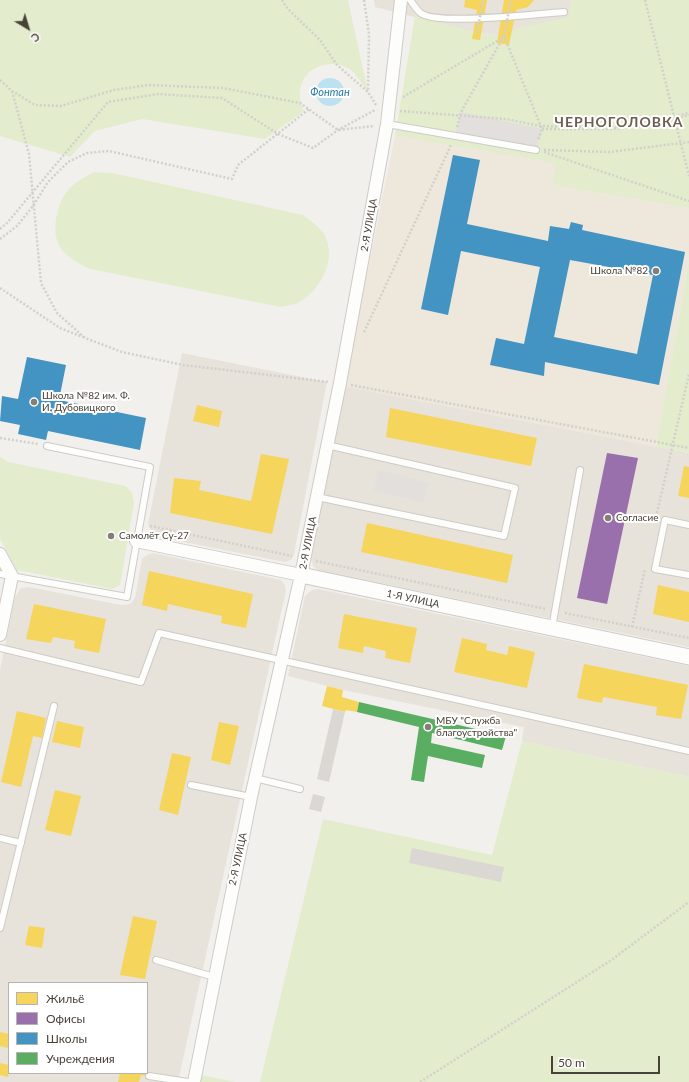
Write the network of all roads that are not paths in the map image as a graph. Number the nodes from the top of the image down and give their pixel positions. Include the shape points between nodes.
1 (401, 0) edge
2 (410, 0) edge
3 (564, 12) dead end
4 (387, 124) junction
5 (536, 150) road end
6 (327, 445) junction
7 (47, 446) road end
8 (580, 470) dead end
9 (317, 497) junction
10 (689, 525) edge
11 (136, 541) junction
12 (0, 554) edge
13 (6, 575) edge
14 (301, 575) junction
15 (689, 575) edge
16 (552, 628) junction
17 (0, 635) edge
18 (0, 648) edge
19 (689, 657) edge
20 (281, 660) junction
21 (54, 706) dead end
22 (689, 751) edge
23 (255, 778) junction
24 (191, 785) dead end
25 (300, 789) dead end
26 (251, 797) junction
27 (0, 838) edge
28 (21, 843) junction
29 (0, 928) edge
30 (156, 960) dead end
31 (214, 977) junction
32 (149, 1076) dead end
33 (188, 1082) edge
34 (194, 1082) edge

1 - 4 street, 2-Я УЛИЦА via 385,108
2 - 3 lane via 422,14 448,19
4 - 5 lane
4 - 6 street, 2-Я УЛИЦА
6 - 9 street, 2-Я УЛИЦА
6 - 9 lane via 515,488 504,536
7 - 11 lane via 150,467
8 - 16 lane
9 - 14 street, 2-Я УЛИЦА
10 - 15 lane via 665,520 655,569
11 - 13 lane via 127,597
11 - 14 street, 1-Я УЛИЦА
12 - 13 street
13 - 17 street
14 - 16 street, 1-Я УЛИЦА
14 - 20 street, 2-Я УЛИЦА
16 - 19 street, 1-Я УЛИЦА
18 - 20 lane via 141,682 159,633
20 - 22 lane
20 - 23 street, 2-Я УЛИЦА
21 - 28 lane
23 - 25 lane
23 - 26 street, 2-Я УЛИЦА
24 - 26 lane
26 - 31 street, 2-Я УЛИЦА
27 - 28 lane
28 - 29 lane
30 - 31 lane
31 - 34 street, 2-Я УЛИЦА
32 - 33 lane

